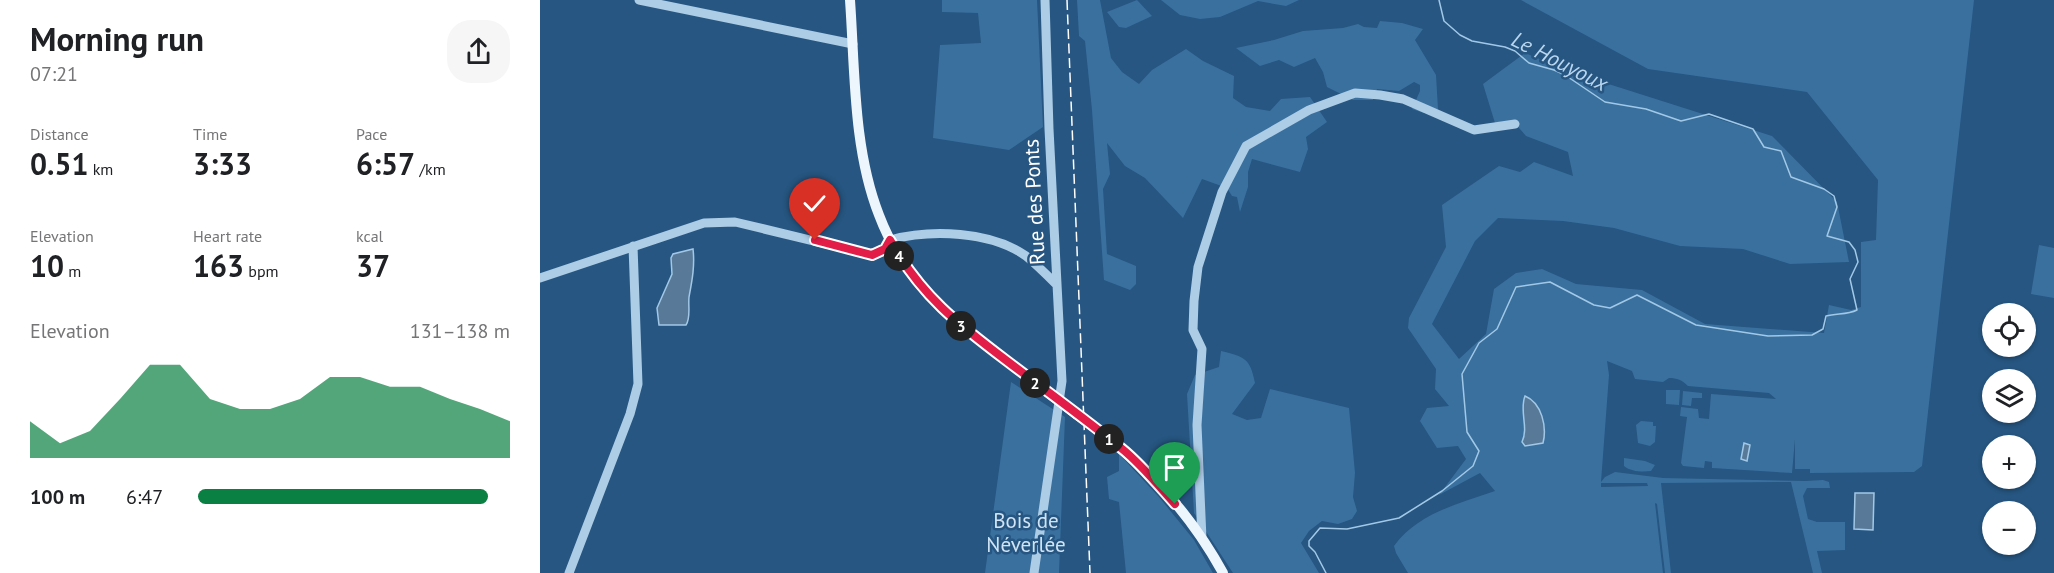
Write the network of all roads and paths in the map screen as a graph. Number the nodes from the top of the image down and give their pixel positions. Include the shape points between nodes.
1 (639, 0) edge
2 (850, 0) edge
3 (1045, 0) edge
4 (853, 44) junction
5 (1515, 124) dead end
6 (890, 240) junction
7 (633, 246) junction
8 (540, 278) edge
9 (1057, 285) junction
10 (1063, 405) junction
11 (1202, 539) junction
12 (569, 573) edge
13 (1034, 573) edge
14 (1223, 573) edge

1 - 4 street
2 - 4 main road
3 - 9 street, Rue des Ponts
4 - 6 main road via 862,153 871,193
5 - 11 street via 1474,130 1403,99 1355,93 1309,110 1246,146 1222,192 1198,267 1194,301 1193,330 1202,349 1197,425
6 - 7 street via 885,249 872,255 720,221
6 - 9 street via 971,235 1024,255
6 - 10 main road via 942,310
7 - 8 street
7 - 12 street via 638,384
9 - 10 street, Rue des Ponts
10 - 11 main road via 1122,449 1152,478
10 - 13 street, Rue des Ponts
11 - 14 main road

